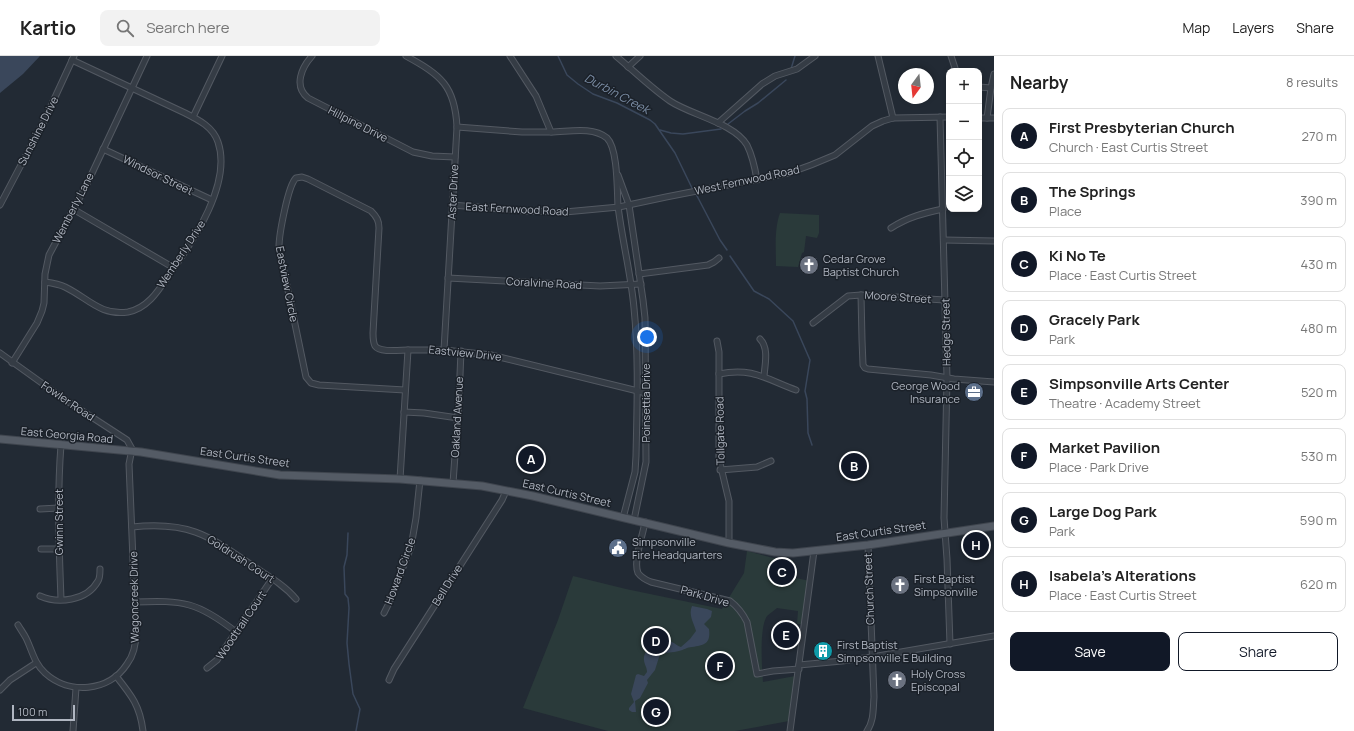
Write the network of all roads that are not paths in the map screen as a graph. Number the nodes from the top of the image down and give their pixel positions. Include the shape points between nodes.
1 (147, 56) edge
2 (222, 56) edge
3 (312, 56) edge
4 (406, 56) edge
5 (510, 56) edge
6 (616, 56) edge
7 (640, 56) edge
8 (815, 56) edge
9 (878, 56) edge
10 (951, 56) edge
11 (73, 58) edge
12 (628, 67) junction
13 (955, 68) edge
14 (994, 74) edge
15 (982, 87) edge
16 (132, 88) junction
17 (991, 88) junction
18 (193, 117) junction
19 (940, 117) junction
20 (946, 117) edge
21 (893, 118) junction
22 (982, 118) edge
23 (987, 118) junction
24 (994, 118) edge
25 (718, 123) junction
26 (457, 127) junction
27 (551, 132) junction
28 (103, 149) junction
29 (455, 157) junction
30 (616, 169) junction
31 (757, 180) junction
32 (212, 200) junction
33 (0, 205) edge
34 (452, 205) junction
35 (628, 205) junction
36 (618, 207) junction
37 (73, 209) junction
38 (943, 209) junction
39 (891, 228) dead end
40 (944, 240) junction
41 (994, 241) edge
42 (718, 258) dead end
43 (174, 268) junction
44 (639, 274) junction
45 (448, 278) junction
46 (45, 282) junction
47 (641, 284) junction
48 (631, 285) junction
49 (862, 295) junction
50 (945, 300) junction
51 (813, 323) dead end
52 (760, 339) dead end
53 (717, 341) dead end
54 (408, 350) junction
55 (444, 350) junction
56 (461, 351) junction
57 (0, 353) edge
58 (12, 362) junction
59 (719, 374) junction
60 (764, 376) junction
61 (947, 378) junction
62 (994, 382) edge
63 (405, 390) junction
64 (637, 390) junction
65 (796, 390) dead end
66 (646, 393) junction
67 (404, 412) junction
68 (458, 418) junction
69 (0, 440) edge
70 (61, 445) junction
71 (131, 452) junction
72 (771, 461) dead end
73 (720, 470) junction
74 (400, 478) junction
75 (420, 480) junction
76 (453, 483) junction
77 (506, 491) junction
78 (59, 508) junction
79 (40, 509) dead end
80 (624, 518) junction
81 (634, 520) junction
82 (645, 522) junction
83 (994, 526) edge
84 (132, 527) junction
85 (945, 533) junction
86 (729, 543) junction
87 (868, 545) junction
88 (41, 549) dead end
89 (59, 549) junction
90 (814, 551) junction
91 (100, 569) dead end
92 (272, 579) junction
93 (40, 596) dead end
94 (61, 599) junction
95 (296, 599) dead end
96 (135, 602) junction
97 (384, 613) dead end
98 (18, 625) dead end
99 (236, 632) junction
100 (994, 636) edge
101 (950, 644) junction
102 (872, 657) junction
103 (36, 663) junction
104 (799, 667) junction
105 (207, 668) dead end
106 (116, 676) junction
107 (389, 680) dead end
108 (76, 688) junction
109 (0, 690) edge
110 (72, 731) edge
111 (143, 731) edge
112 (790, 731) edge
113 (867, 731) edge

1 - 16 street, Wemberly Lane
2 - 18 street
3 - 29 street, Hillpine Drive via 303,68 300,80 303,93 308,98 414,152
4 - 26 street, Aster Drive via 434,72 446,86 454,104
5 - 27 street via 536,96
6 - 12 street
7 - 12 street
8 - 25 street via 797,69 762,84
9 - 21 street
10 - 13 street
11 - 16 street, Wemberly Drive
11 - 33 street, Sunshine Drive
12 - 25 street via 670,101
14 - 17 street
15 - 17 street
16 - 18 street, Wemberly Drive
16 - 28 street, Wemberly Lane
17 - 23 street
18 - 32 street, Wemberly Drive via 212,130 220,148 220,170
19 - 20 street, West Fernwood Road
19 - 21 street, West Fernwood Road
19 - 38 street, Hedge Street
21 - 31 street, West Fernwood Road via 872,126 829,158 789,173
22 - 23 street
23 - 24 street
25 - 31 street via 737,134 748,147
26 - 27 street, Poinsettia Drive
26 - 29 street, Aster Drive
27 - 30 street, Poinsettia Drive via 589,131 602,135 611,145
28 - 32 street, Windsor Street
28 - 37 street, Wemberly Lane
29 - 34 street, Aster Drive
30 - 35 street, Poinsettia Drive
30 - 36 street, Poinsettia Drive
31 - 35 street, West Fernwood Road
32 - 43 street, Wemberly Drive via 200,229
34 - 36 street, East Fernwood Road via 565,212
34 - 45 street, Aster Drive
35 - 36 street, East Fernwood Road
35 - 44 street, Poinsettia Drive
36 - 48 street, Poinsettia Drive
37 - 43 street
37 - 46 street, Wemberly Lane via 49,255
38 - 39 street via 922,213
38 - 40 street, Hedge Street
40 - 41 street
40 - 50 street, Hedge Street
42 - 44 street via 708,265
43 - 46 street, Wemberly Drive via 152,298 133,311 103,310 67,288
44 - 47 street, Poinsettia Drive
45 - 48 street, Coralvine Road via 600,286
45 - 55 street, Aster Drive
46 - 58 street, Wemberly Lane via 42,311
47 - 48 street, Coralvine Road
47 - 66 street, Poinsettia Drive via 645,318
48 - 64 street, Poinsettia Drive via 636,337
49 - 50 street, Moore Street
49 - 51 street, Moore Street via 848,296
49 - 61 street via 865,368
50 - 61 street, Hedge Street
52 - 60 street via 765,351
53 - 59 street, Tollgate Road
54 - 55 street, Eastview Drive
54 - 63 street
54 - 63 street, Eastview Circle via 380,349 374,343 379,228 376,216 372,211 308,179 296,178 289,194 278,247 306,377 311,383 319,385
55 - 56 street, Eastview Drive
56 - 64 street, Eastview Drive via 507,358
56 - 68 street, Oakland Avenue
57 - 58 street, Fowler Road
58 - 71 street, Fowler Road via 127,440
59 - 60 street via 746,372
59 - 73 street, Tollgate Road
60 - 65 street
61 - 62 street
61 - 85 street, Hedge Street
63 - 67 street
64 - 66 street, Eastview Drive
64 - 80 street, Poinsettia Drive via 636,456
66 - 81 street, Poinsettia Drive via 646,462
67 - 68 street
67 - 74 street
68 - 76 street, Oakland Avenue
69 - 70 main road, East Georgia Road
70 - 71 main road, East Georgia Road
70 - 78 street, Gwinn Street
71 - 74 main road, East Curtis Street via 280,475
71 - 84 street, Wagoncreek Drive via 129,464
72 - 73 street via 755,467
73 - 86 street, Tollgate Road via 730,501
74 - 75 main road, East Curtis Street
75 - 76 main road, East Curtis Street
75 - 97 street, Howard Circle via 411,547
76 - 77 main road, East Curtis Street
77 - 80 main road, East Curtis Street
77 - 107 street, Bell Drive
78 - 79 street
78 - 89 street, Gwinn Street
80 - 81 main road, East Curtis Street
81 - 82 main road, East Curtis Street
82 - 86 main road, East Curtis Street
82 - 104 street, Park Drive via 637,567 644,579 730,601 736,606 747,622 757,674
83 - 85 main road, East Curtis Street
84 - 92 street, Goldrush Court via 170,526 198,532
84 - 96 street, Wagoncreek Drive
85 - 87 main road, East Curtis Street
85 - 101 street, Hedge Street
86 - 90 main road, East Curtis Street via 774,552
87 - 90 main road, East Curtis Street
87 - 102 street, Church Street
88 - 89 street
89 - 94 street, Gwinn Street
90 - 104 street
91 - 94 street via 98,581 87,593 78,598
92 - 95 street, Goldrush Court
92 - 99 street, Woodtrail Court
93 - 94 street
96 - 99 street via 171,601 188,604 210,613
96 - 106 street, Wagoncreek Drive via 134,648 128,664
98 - 103 street, Wagoncreek Drive
99 - 105 street, Woodtrail Court via 217,660
100 - 101 street
101 - 102 street
102 - 104 street
102 - 113 street, Church Street via 873,712 872,723
103 - 108 street, Wagoncreek Drive via 55,681
103 - 109 street
104 - 112 street
106 - 108 street, Wagoncreek Drive via 96,686
106 - 111 street via 138,708
108 - 110 street

